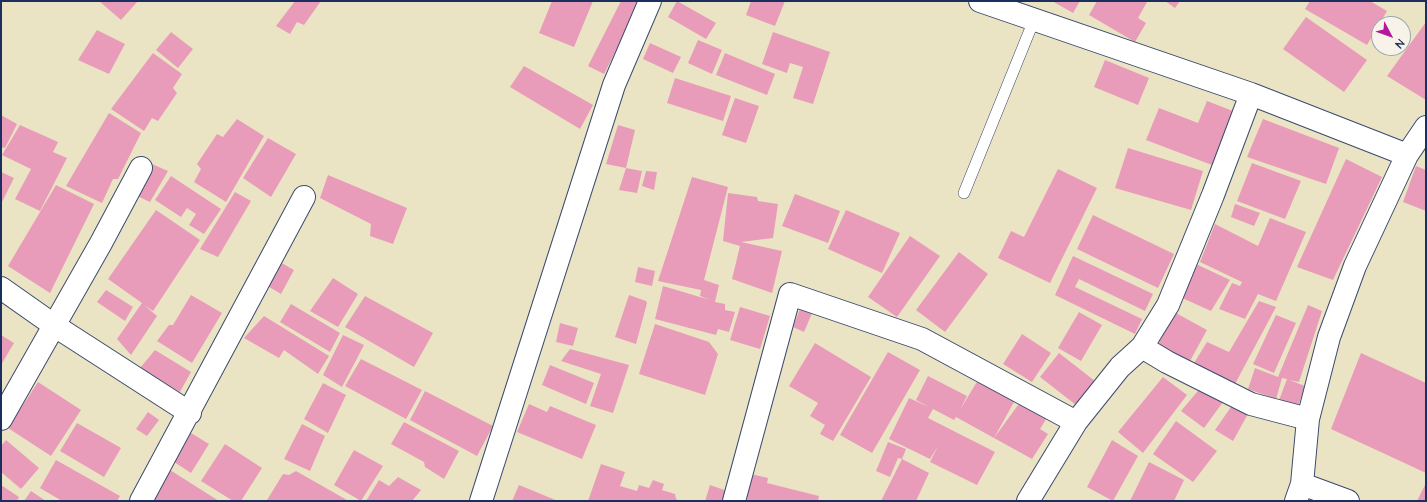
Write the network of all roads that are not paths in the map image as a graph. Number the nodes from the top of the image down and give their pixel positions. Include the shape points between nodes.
1 (650, 1) edge
2 (980, 1) edge
3 (1034, 20) junction
4 (1251, 94) junction
5 (1426, 127) edge
6 (1407, 155) junction
7 (141, 168) dead end
8 (964, 193) dead end
9 (304, 197) dead end
10 (1, 288) edge
11 (55, 326) junction
12 (1142, 347) junction
13 (190, 413) junction
14 (1308, 419) junction
15 (1, 420) edge
16 (1076, 422) junction
17 (1299, 492) edge
18 (141, 501) edge
19 (482, 501) edge
20 (734, 501) edge
21 (1028, 501) edge
22 (1348, 501) edge

1 - 19 street via 614,85
2 - 3 street
3 - 4 street
3 - 8 lane
4 - 6 street
4 - 12 street via 1168,304
5 - 6 street
6 - 14 street via 1352,273 1328,337
7 - 11 street
9 - 13 street
10 - 11 street
11 - 13 street
11 - 15 street
12 - 14 street via 1251,404
12 - 16 street via 1120,367
13 - 18 street
14 - 17 street
16 - 20 street via 922,339 790,294
16 - 21 street
17 - 22 street

